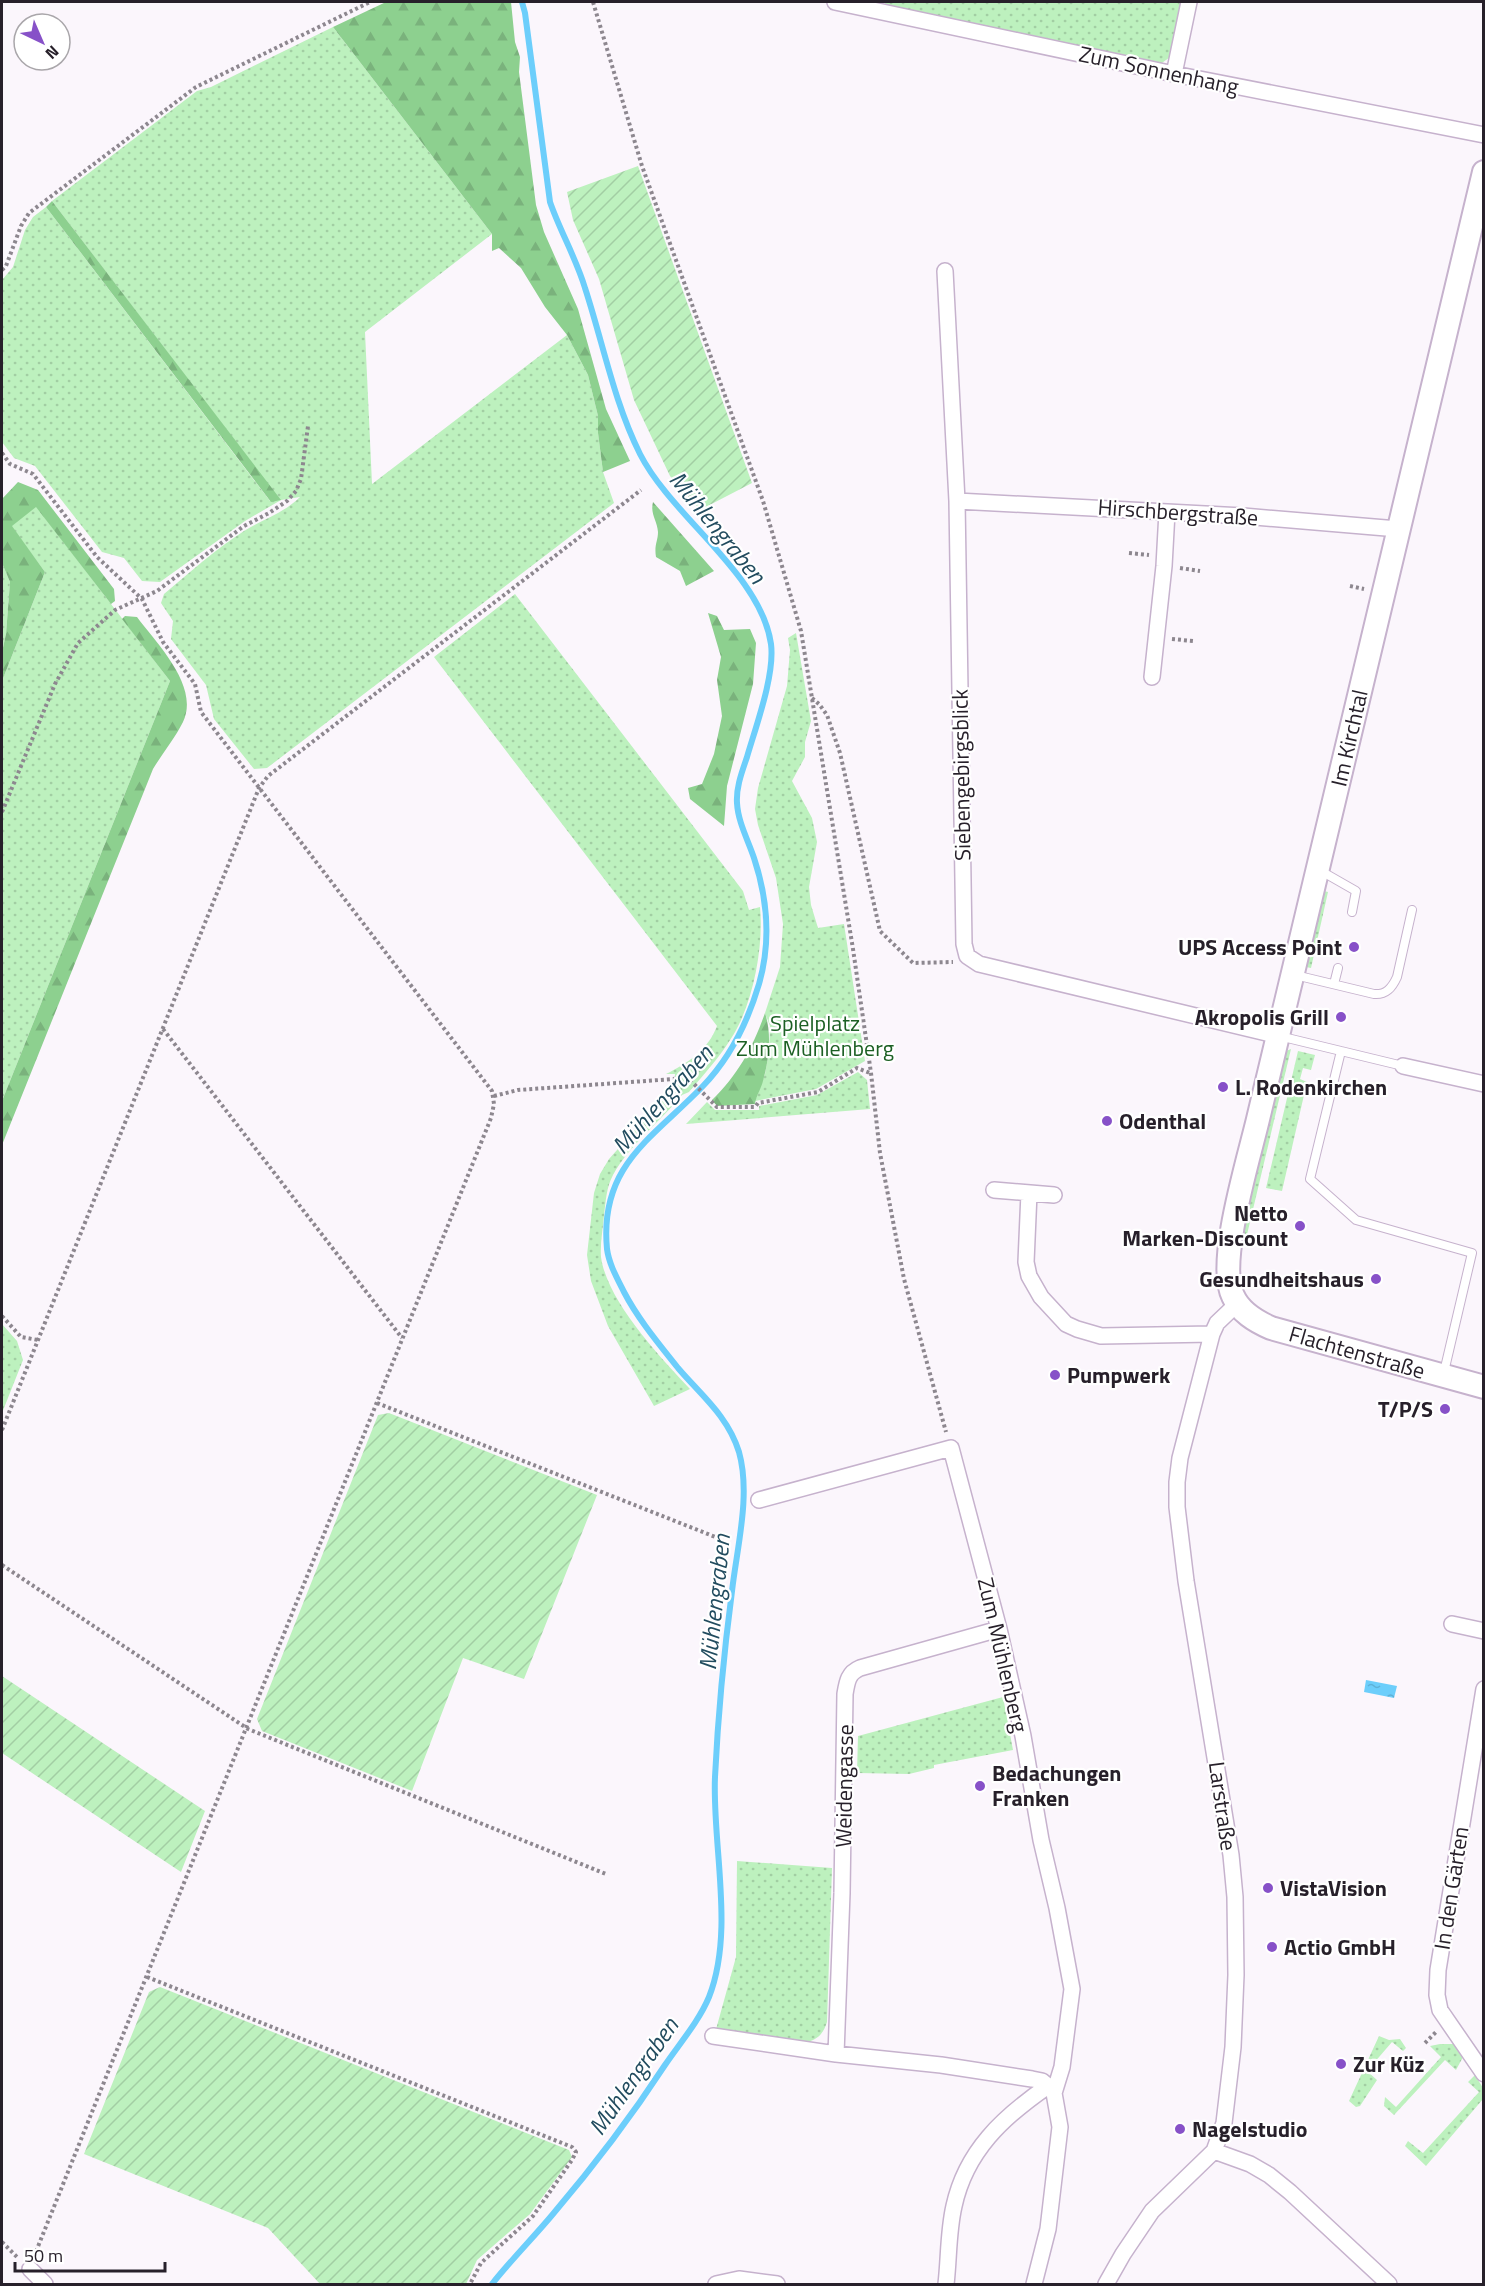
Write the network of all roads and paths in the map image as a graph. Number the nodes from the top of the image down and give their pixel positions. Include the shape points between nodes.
1 (370, 2) edge
2 (593, 2) edge
3 (835, 2) edge
4 (1189, 2) edge
5 (1174, 74) junction
6 (1484, 135) edge
7 (1484, 172) edge
8 (2, 270) edge
9 (945, 271) dead end
10 (308, 426) dead end
11 (2, 453) edge
12 (640, 490) dead end
13 (957, 501) junction
14 (1167, 512) junction
15 (1398, 529) junction
16 (142, 599) junction
17 (1152, 677) dead end
18 (811, 698) junction
19 (259, 788) junction
20 (2, 812) edge
21 (1318, 869) junction
22 (1412, 910) dead end
23 (1352, 912) dead end
24 (956, 962) dead end
25 (1338, 968) dead end
26 (1293, 975) junction
27 (1334, 984) junction
28 (163, 1029) junction
29 (1279, 1036) junction
30 (1341, 1051) junction
31 (1403, 1066) joint
32 (871, 1073) junction
33 (1484, 1084) edge
34 (494, 1096) junction
35 (994, 1190) dead end
36 (1029, 1193) junction
37 (1054, 1195) dead end
38 (1238, 1304) junction
39 (2, 1316) edge
40 (1212, 1334) junction
41 (402, 1339) junction
42 (38, 1340) junction
43 (1443, 1377) junction
44 (1484, 1387) edge
45 (377, 1403) junction
46 (2, 1430) edge
47 (951, 1448) junction
48 (759, 1500) dead end
49 (723, 1540) dead end
50 (2, 1565) edge
51 (1452, 1624) dead end
52 (999, 1629) junction
53 (1484, 1631) edge
54 (1484, 1689) edge
55 (248, 1729) junction
56 (606, 1874) dead end
57 (147, 1977) junction
58 (713, 2036) dead end
59 (836, 2054) junction
60 (1484, 2074) edge
61 (1051, 2089) junction
62 (1214, 2151) junction
63 (2, 2242) edge
64 (30, 2269) junction
65 (45, 2284) edge
66 (470, 2284) edge
67 (716, 2284) edge
68 (777, 2284) edge
69 (946, 2284) edge
70 (1034, 2284) edge
71 (1106, 2284) edge
72 (1389, 2284) edge

1 - 8 path via 196,87 29,213
2 - 18 path via 642,166 763,501 801,631
3 - 5 street, Zum Sonnenhang
4 - 5 street
5 - 6 street, Zum Sonnenhang
7 - 15 street, Im Kirchtal
9 - 13 street, Siebengebirgsblick
10 - 16 path via 301,479 287,501 244,525
11 - 16 path via 10,464 33,474 97,557
12 - 19 path via 268,776
13 - 14 street, Hirschbergstraße
13 - 29 street, Siebengebirgsblick via 967,956 979,964
14 - 15 street, Hirschbergstraße
14 - 17 street
15 - 21 street, Im Kirchtal
16 - 19 path via 163,642 195,684 201,712
16 - 20 path via 115,610 78,643 54,684
18 - 24 path via 827,715 840,753 880,932 913,963
18 - 32 path
19 - 28 path
19 - 34 path
21 - 23 lane via 1356,891
21 - 26 street, Im Kirchtal
22 - 27 lane via 1397,977 1388,991 1374,994
25 - 27 lane
26 - 27 lane
26 - 29 street, Im Kirchtal
28 - 41 path
28 - 42 path
29 - 30 lane
29 - 38 street, Im Kirchtal via 1233,1226 1228,1282
30 - 31 lane
30 - 43 lane via 1310,1179 1356,1220 1472,1253
31 - 33 street
32 - 34 path via 857,1068 818,1092 758,1103 755,1107 717,1107 688,1078 518,1090
32 - 47 path via 880,1153 904,1280
34 - 41 path via 492,1119
35 - 36 street
36 - 37 street
36 - 40 street via 1029,1276 1041,1297 1066,1324 1101,1336
38 - 40 street, Larstraße via 1217,1323
38 - 43 street, Flachtenstraße via 1255,1321 1271,1328
39 - 42 path via 21,1337
40 - 62 street, Larstraße via 1180,1458 1177,1507 1235,1897 1236,2013 1224,2122
41 - 45 path
42 - 46 path
43 - 44 street, Flachtenstraße
45 - 49 path
45 - 55 path
47 - 48 street
47 - 52 street, Zum Mühlenberg
50 - 55 path
51 - 53 street
52 - 59 street, Weidengasse via 860,1668 848,1679
52 - 61 street, Zum Mühlenberg via 1072,1989 1062,2067
54 - 60 street, In den Gärten via 1437,1995 1440,2010
55 - 56 path
55 - 57 path
57 - 64 path
57 - 66 path via 572,2147 576,2152 533,2216 481,2263
58 - 59 street
59 - 61 street via 1032,2079
61 - 69 street via 1003,2119 969,2164 954,2205
61 - 70 street, Zum Mühlenberg via 1060,2127 1048,2229
62 - 71 street, Larstraße via 1152,2211
62 - 72 street via 1269,2175
63 - 64 path
64 - 65 street
67 - 68 street via 739,2279

